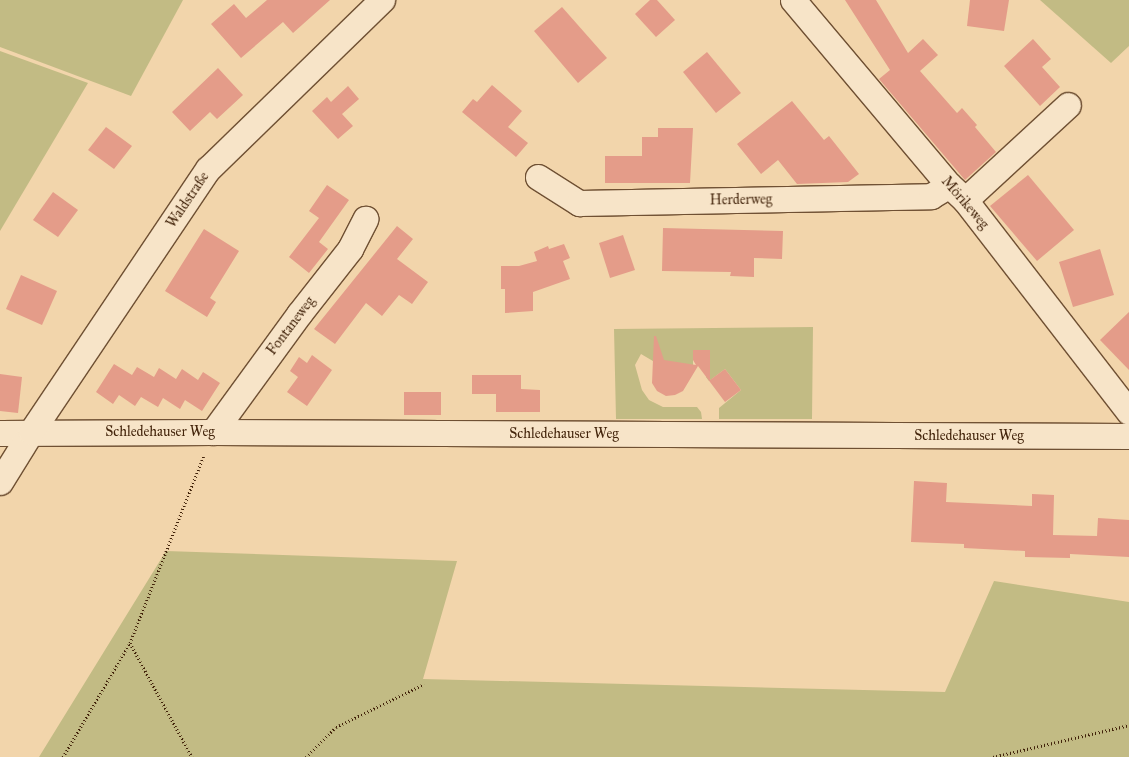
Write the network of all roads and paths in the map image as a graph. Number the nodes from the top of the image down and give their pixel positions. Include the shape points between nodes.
1 (382, 0) edge
2 (793, 0) edge
3 (356, 8) edge
4 (1068, 105) dead end
5 (538, 177) dead end
6 (957, 192) junction
7 (365, 219) dead end
8 (1129, 412) edge
9 (31, 432) junction
10 (213, 432) junction
11 (0, 433) edge
12 (1129, 436) edge
13 (0, 482) edge
14 (130, 643) junction
15 (424, 684) dead end
16 (1129, 725) edge
17 (63, 757) edge
18 (192, 757) edge
19 (306, 757) edge
20 (993, 757) edge

1 - 3 street, Waldstraße
2 - 6 street, Mörikeweg
3 - 9 street, Waldstraße via 208,169
4 - 6 street, Herderweg
5 - 6 street, Herderweg via 579,203 931,196
6 - 8 street, Mörikeweg
7 - 10 street, Fontaneweg via 350,249
9 - 10 street, Schledehauser Weg
9 - 11 street, Schledehauser Weg
9 - 13 street, Waldstraße
10 - 12 street, Schledehauser Weg via 709,427
10 - 14 path
14 - 17 path
14 - 18 path
15 - 19 path via 336,727
16 - 20 path

